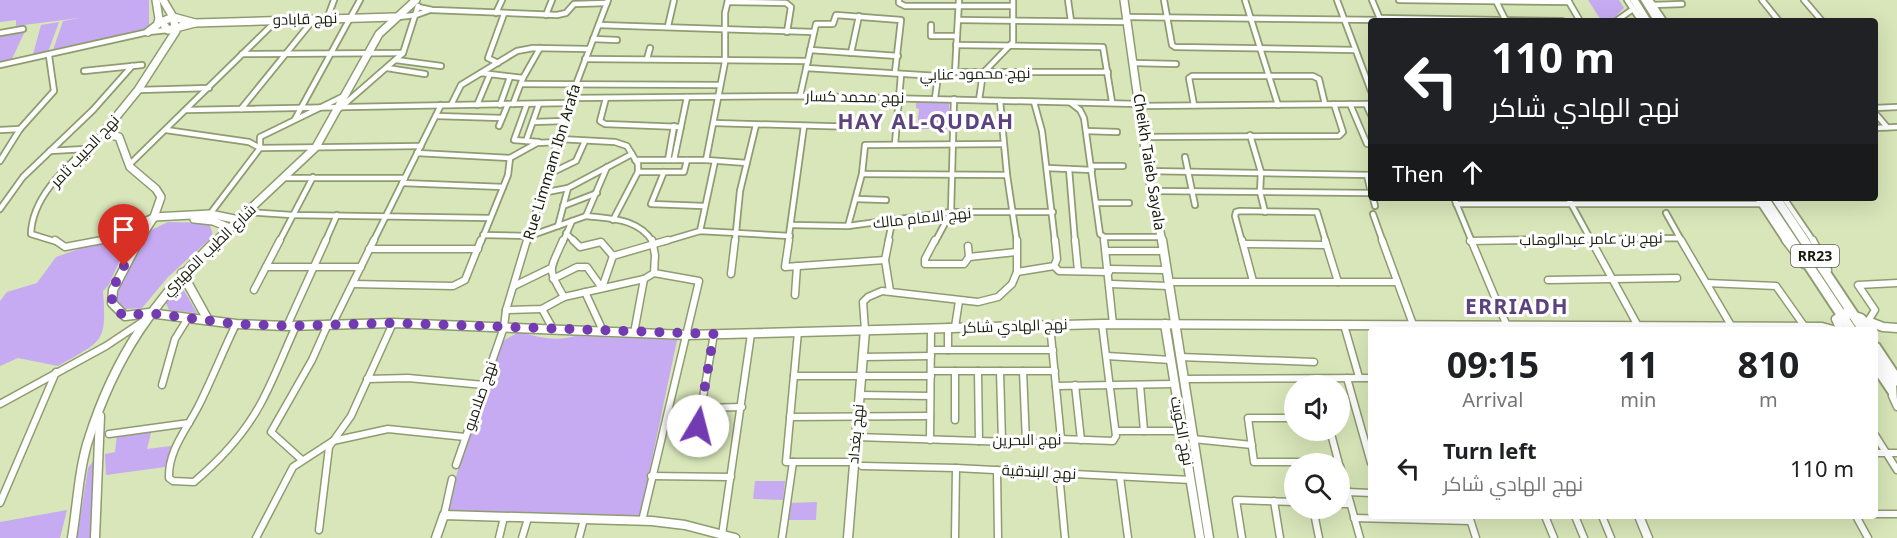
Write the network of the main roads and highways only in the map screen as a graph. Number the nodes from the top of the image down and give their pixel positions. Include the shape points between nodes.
1 (1645, 0) edge
2 (1634, 4) edge
3 (1645, 18) edge
4 (1656, 18) edge
5 (1763, 201) edge
6 (1778, 201) edge
7 (1862, 321) edge
8 (1849, 327) edge
9 (1878, 352) edge
10 (1878, 368) edge
11 (1897, 381) edge
12 (1897, 397) edge

1 - 4 highway
2 - 3 highway
5 - 8 highway, RR23
6 - 7 highway, RR23
9 - 11 highway
10 - 12 highway

